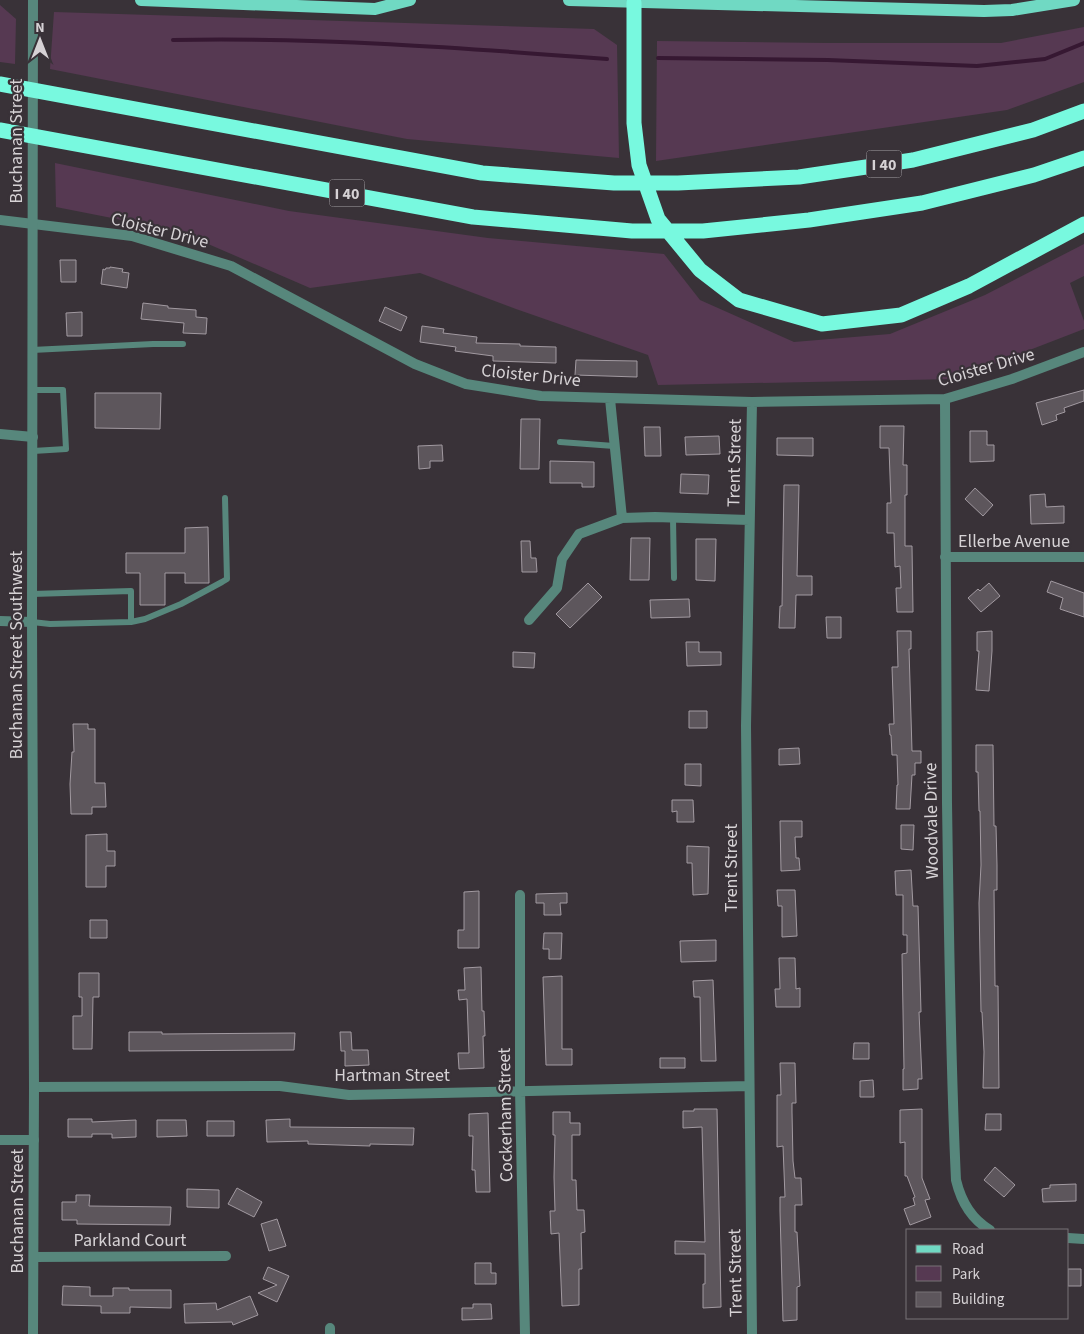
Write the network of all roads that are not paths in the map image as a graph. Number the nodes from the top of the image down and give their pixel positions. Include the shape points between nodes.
1 (32, 0) edge
2 (141, 0) edge
3 (410, 0) edge
4 (569, 0) edge
5 (634, 1) edge
6 (1069, 1) edge
7 (860, 4) edge
8 (897, 4) edge
9 (0, 84) edge
10 (1084, 111) edge
11 (0, 130) edge
12 (1084, 158) edge
13 (0, 220) edge
14 (32, 223) junction
15 (1084, 224) edge
16 (183, 344) dead end
17 (32, 350) junction
18 (1084, 352) edge
19 (33, 390) junction
20 (945, 398) junction
21 (610, 399) junction
22 (752, 402) junction
23 (0, 434) edge
24 (33, 437) junction
25 (560, 442) dead end
26 (614, 446) junction
27 (33, 451) junction
28 (225, 498) dead end
29 (621, 513) junction
30 (674, 518) junction
31 (749, 520) junction
32 (1084, 557) edge
33 (945, 558) junction
34 (674, 578) dead end
35 (32, 594) junction
36 (529, 620) dead end
37 (0, 621) edge
38 (32, 622) junction
39 (131, 622) junction
40 (520, 896) dead end
41 (749, 1086) junction
42 (34, 1087) junction
43 (520, 1090) junction
44 (0, 1140) edge
45 (34, 1140) junction
46 (988, 1229) edge
47 (1069, 1238) edge
48 (1084, 1239) edge
49 (226, 1256) dead end
50 (34, 1257) junction
51 (33, 1334) edge
52 (525, 1334) edge
53 (752, 1334) edge

1 - 14 street, Buchanan Street
2 - 3 main road via 375,9
4 - 5 main road
5 - 7 main road
5 - 15 highway via 634,123 642,174 658,219 700,270 739,300 822,324 901,315 969,286
6 - 8 main road via 1012,10
7 - 8 main road
9 - 10 highway, I 40 via 482,173 614,183 799,177 913,160 1033,130
11 - 12 highway, I 40 via 473,217 632,231 703,231 809,220 922,202 1034,175
13 - 14 street, Cloister Drive
14 - 17 street, Buchanan Street Southwest
14 - 21 street, Cloister Drive via 132,236 230,266 415,364 466,384 541,396
16 - 17 lane
17 - 19 street, Buchanan Street Southwest
18 - 20 street, Cloister Drive
19 - 24 street, Buchanan Street Southwest
19 - 27 lane via 63,390 66,449
20 - 22 street, Cloister Drive
20 - 33 street, Woodvale Drive
21 - 22 street, Cloister Drive
21 - 26 street
22 - 31 street, Trent Street
23 - 24 street
24 - 27 street, Buchanan Street Southwest
25 - 26 lane
26 - 29 street
27 - 35 street, Buchanan Street Southwest
28 - 39 lane via 227,579 181,604
29 - 30 street
29 - 36 street via 579,534 562,559 558,588
30 - 31 street
30 - 34 lane
31 - 41 street, Trent Street via 746,726
32 - 33 street, Ellerbe Avenue
33 - 46 street, Woodvale Drive via 949,964 956,1180 970,1213
35 - 38 street, Buchanan Street Southwest
35 - 39 lane via 131,591
37 - 38 street
38 - 39 lane
38 - 42 street, Buchanan Street Southwest
40 - 43 street, Cockerham Street
41 - 43 street, Hartman Street
41 - 53 street, Trent Street
42 - 43 street, Hartman Street via 280,1086 349,1095
42 - 45 street, Buchanan Street
43 - 52 street, Cockerham Street
44 - 45 street
45 - 50 street, Buchanan Street
47 - 48 street
49 - 50 street, Parkland Court
50 - 51 street, Buchanan Street

